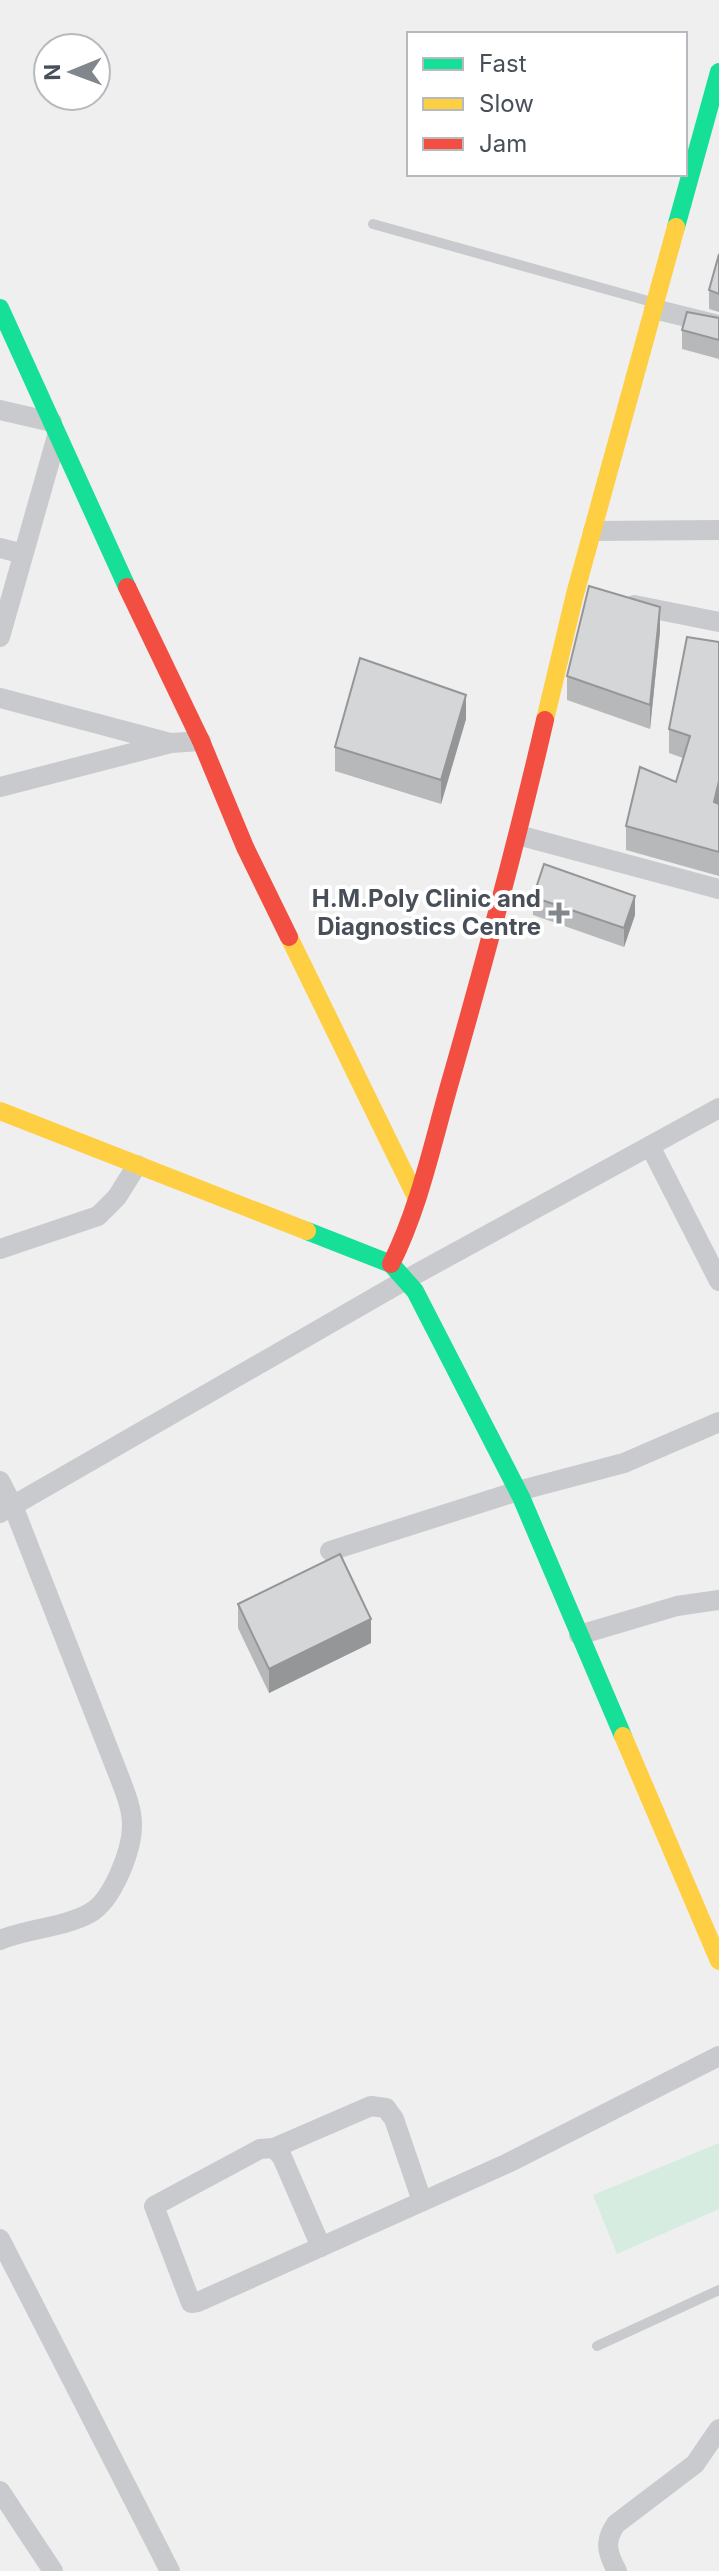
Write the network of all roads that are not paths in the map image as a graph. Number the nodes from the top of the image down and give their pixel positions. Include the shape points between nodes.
1 (719, 72) edge
2 (373, 224) dead end
3 (655, 306) junction
4 (0, 308) edge
5 (719, 325) edge
6 (0, 410) edge
7 (55, 429) junction
8 (719, 530) edge
9 (593, 531) junction
10 (0, 548) edge
11 (23, 554) junction
12 (622, 603) edge
13 (719, 622) edge
14 (0, 637) edge
15 (0, 698) edge
16 (201, 741) junction
17 (171, 743) junction
18 (0, 787) edge
19 (518, 835) junction
20 (719, 889) edge
21 (719, 1108) edge
22 (0, 1111) edge
23 (650, 1146) junction
24 (137, 1165) junction
25 (417, 1199) junction
26 (0, 1249) edge
27 (391, 1264) junction
28 (407, 1279) junction
29 (719, 1281) edge
30 (719, 1422) edge
31 (0, 1481) edge
32 (518, 1491) junction
33 (6, 1510) edge
34 (330, 1551) dead end
35 (719, 1600) edge
36 (579, 1635) junction
37 (3, 1932) edge
38 (719, 1961) edge
39 (719, 2056) edge
40 (274, 2148) junction
41 (422, 2201) junction
42 (0, 2239) edge
43 (321, 2247) junction
44 (719, 2290) edge
45 (597, 2346) dead end
46 (719, 2429) edge
47 (2, 2500) edge
48 (53, 2571) edge
49 (170, 2571) edge
50 (617, 2571) edge

1 - 3 street
2 - 3 lane
3 - 5 street
3 - 9 street
4 - 7 street
6 - 7 street
7 - 11 street
7 - 16 street
8 - 9 street
9 - 19 street via 583,595
10 - 11 street
11 - 14 street
12 - 13 street
15 - 17 street
16 - 17 street
16 - 25 street via 245,847
17 - 18 street
19 - 20 street
19 - 25 street
21 - 23 street
22 - 24 street
23 - 28 street
23 - 29 street
24 - 26 street via 98,1216
24 - 27 street
25 - 27 street
27 - 28 street
28 - 32 street
28 - 33 street
30 - 32 street via 624,1463
31 - 33 street
32 - 34 street
32 - 36 street
33 - 37 street via 119,1776 132,1825 124,1863 92,1912
35 - 36 street via 677,1606
36 - 38 street
39 - 41 street
40 - 41 street via 371,2106 386,2108
40 - 43 street
40 - 43 street via 260,2149 154,2206 191,2303
41 - 43 street
42 - 49 street
44 - 45 lane
46 - 50 street via 695,2464 608,2535 607,2550
47 - 48 street

